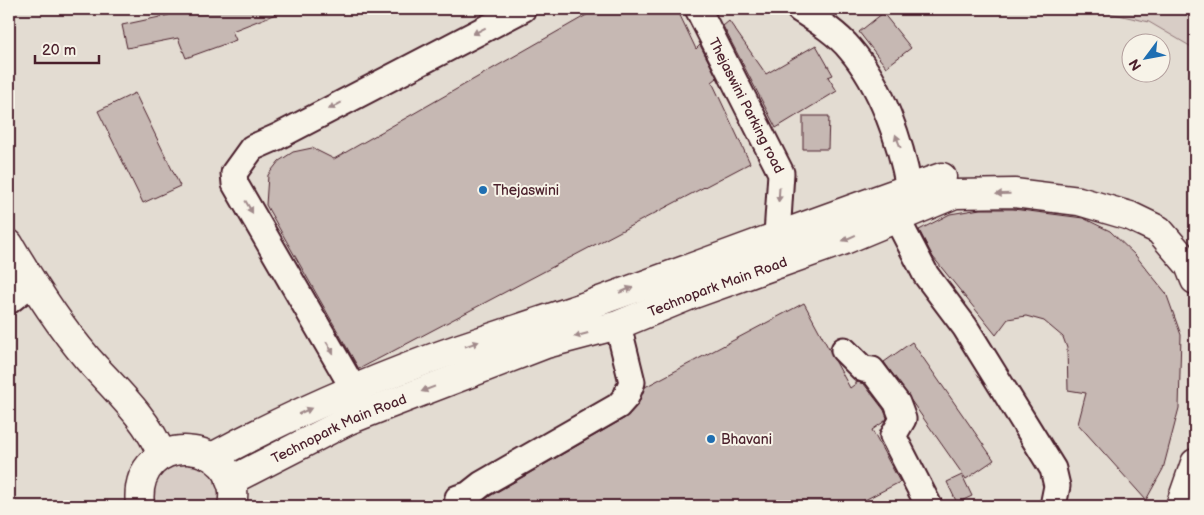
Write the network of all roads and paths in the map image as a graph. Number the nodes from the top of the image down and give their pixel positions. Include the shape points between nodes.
1 (523, 9) edge
2 (698, 9) edge
3 (799, 9) edge
4 (942, 177) junction
5 (910, 188) junction
6 (896, 217) junction
7 (777, 235) junction
8 (9, 244) edge
9 (1195, 254) edge
10 (699, 264) junction
11 (1195, 280) edge
12 (32, 283) junction
13 (9, 301) edge
14 (618, 325) junction
15 (844, 350) dead end
16 (336, 397) junction
17 (162, 455) junction
18 (212, 457) junction
19 (1195, 463) edge
20 (231, 494) edge
21 (1195, 499) edge
22 (140, 506) edge
23 (457, 506) edge
24 (929, 506) edge
25 (1053, 506) edge
26 (1180, 506) edge
27 (1193, 506) edge

1 -> 16 street via 252,148 234,172 235,184 352,386
2 -> 7 street, Thejaswini Parking road via 780,173
5 -> 3 street via 899,144 875,87 850,48
4 - 5 street, Technopark Main Road
4 - 9 street, Technopark Main Road via 1004,174 1084,187 1142,207 1180,230
4 - 10 street, Technopark Main Road
5 - 7 street, Technopark Main Road
11 -> 6 street, Technopark Main Road via 1189,265 1159,230 1130,216 1079,201 1014,193 955,194
6 -> 14 street, Technopark Main Road via 842,241
6 - 25 street via 926,275 965,327 1053,469 1057,486
7 - 10 street, Technopark Main Road
8 - 12 street
16 -> 10 street, Technopark Main Road via 458,349
12 - 13 street
12 - 17 street via 87,357 142,420 157,441
14 -> 20 street, Technopark Main Road via 546,344 349,420
14 - 23 street via 632,382 618,406 458,498
15 - 24 street via 863,369 872,370 897,403 903,419 893,436
18 -> 16 street, Technopark Main Road
17 - 18 street via 184,449
17 - 22 street via 145,472 140,483
18 - 20 street, Technopark Main Road via 220,463
19 - 26 street
21 - 27 street

